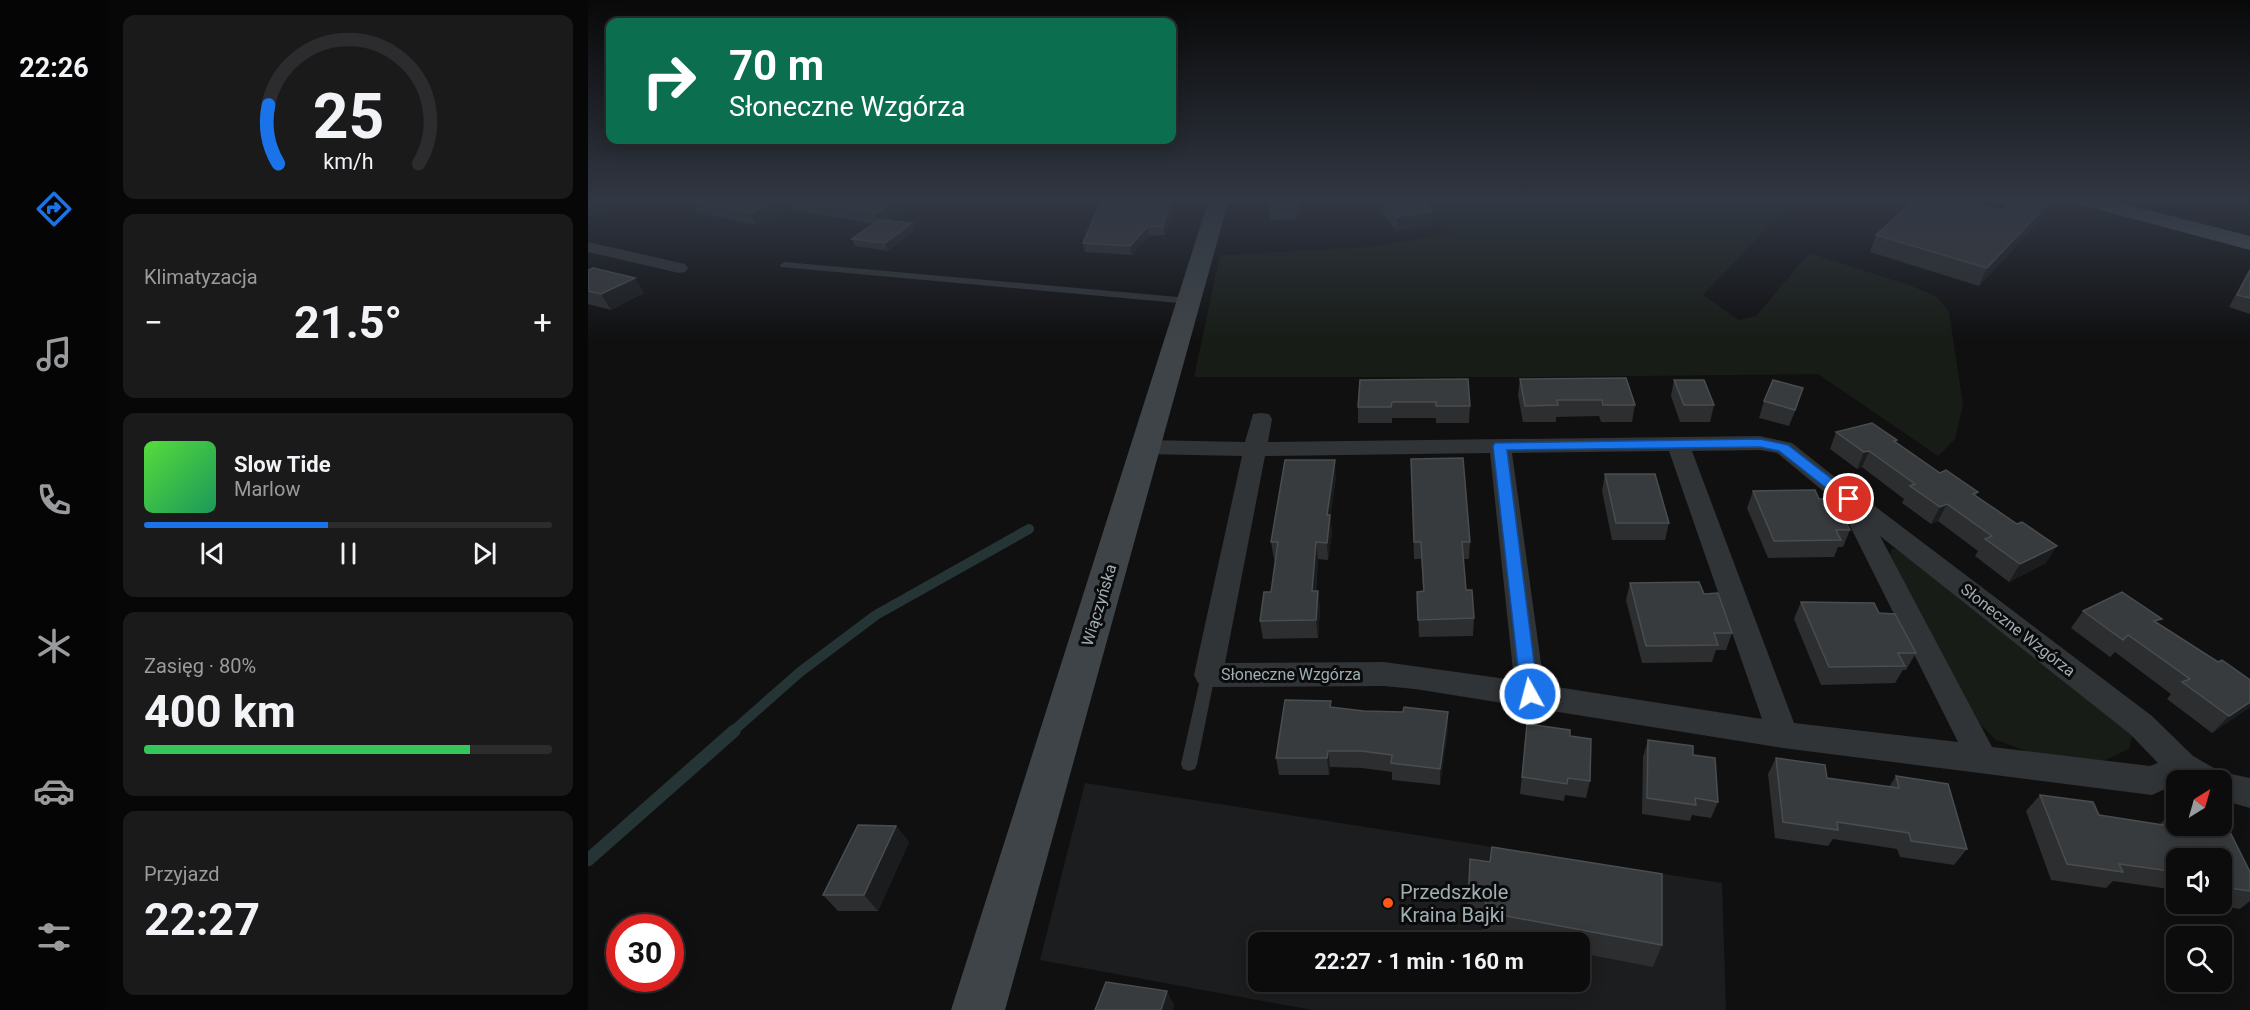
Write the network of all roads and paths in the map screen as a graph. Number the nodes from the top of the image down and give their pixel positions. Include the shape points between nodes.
1 (1205, 246) edge
2 (588, 247) edge
3 (784, 265) dead end
4 (679, 268) dead end
5 (1189, 301) junction
6 (1261, 419) dead end
7 (1678, 444) junction
8 (1500, 446) junction
9 (1145, 447) junction
10 (1255, 449) junction
11 (1849, 499) junction
12 (1208, 675) junction
13 (1530, 694) junction
14 (1783, 735) junction
15 (1982, 759) junction
16 (1190, 764) dead end
17 (2192, 770) edge
18 (2166, 778) edge
19 (2232, 788) edge
20 (2250, 792) edge
21 (978, 1010) edge

1 - 5 street, Wiączyńska
2 - 4 street
3 - 5 lane
5 - 9 street, Wiączyńska
6 - 10 street
7 - 8 street, Słoneczne Wzgórza
7 - 11 street, Słoneczne Wzgórza via 1760,443 1784,448
7 - 14 street
8 - 10 street, Słoneczne Wzgórza
8 - 13 street
9 - 10 street, Słoneczne Wzgórza
9 - 21 street, Wiączyńska
10 - 12 street, Słoneczne Wzgórza
11 - 15 street, Słoneczne Wzgórza
11 - 17 street, Słoneczne Wzgórza via 2141,725
12 - 13 street, Słoneczne Wzgórza via 1384,674
12 - 16 lane
13 - 14 street, Słoneczne Wzgórza
14 - 15 street, Słoneczne Wzgórza
15 - 18 street, Słoneczne Wzgórza via 2152,781
19 - 20 street

